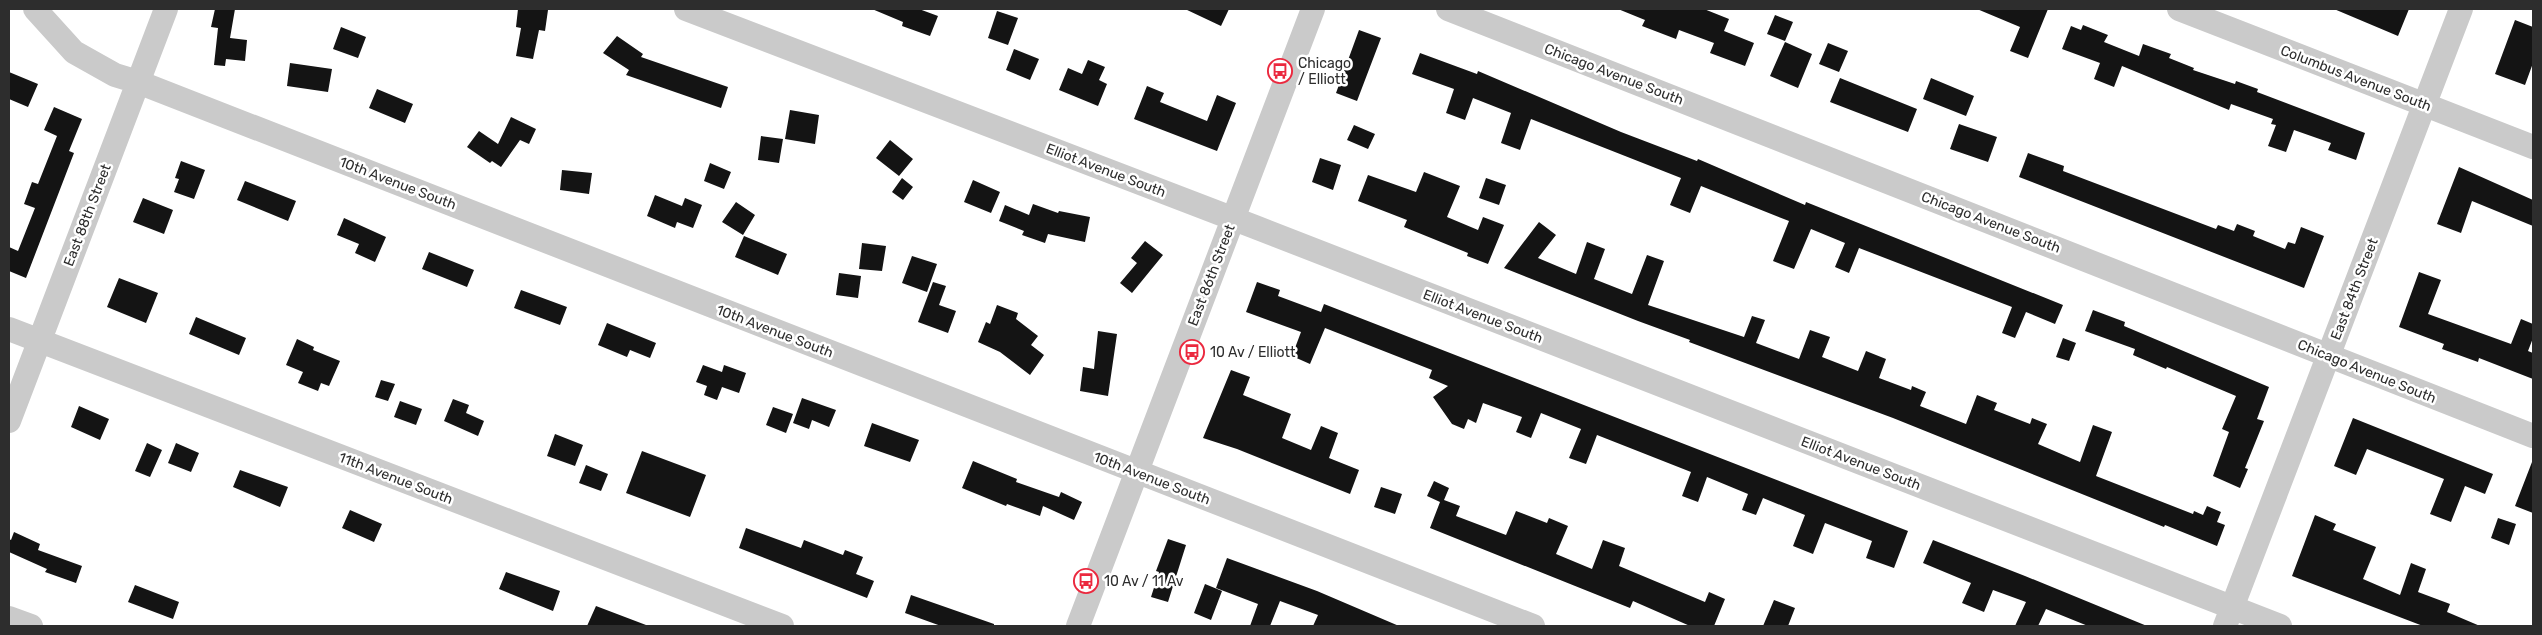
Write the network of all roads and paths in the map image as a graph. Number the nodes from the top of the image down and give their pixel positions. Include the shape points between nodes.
1 (35, 9) edge
2 (166, 9) edge
3 (686, 9) edge
4 (1313, 9) edge
5 (1448, 9) edge
6 (2179, 9) edge
7 (2461, 9) edge
8 (138, 82) junction
9 (2424, 104) junction
10 (2533, 147) edge
11 (1233, 219) junction
12 (9, 329) edge
13 (39, 341) junction
14 (2329, 356) junction
15 (9, 421) edge
16 (2533, 436) edge
17 (1137, 472) junction
18 (2229, 617) edge
19 (9, 618) edge
20 (31, 626) edge
21 (782, 626) edge
22 (1078, 626) edge
23 (1533, 626) edge
24 (2280, 626) edge

1 - 8 street, 10th Avenue South via 74,52 108,71
2 - 8 street, East 88th Street
3 - 11 street, Elliot Avenue South
4 - 11 street, East 86th Street
5 - 14 street, Chicago Avenue South
6 - 9 street, Columbus Avenue South
7 - 9 street, East 84th Street
8 - 13 street, East 88th Street
8 - 17 street, 10th Avenue South
9 - 10 street, Columbus Avenue South
9 - 14 street, East 84th Street
11 - 17 street, East 86th Street
11 - 18 street, Elliot Avenue South
12 - 13 street, 11th Avenue South
13 - 15 street, East 88th Street
13 - 21 street, 11th Avenue South
14 - 16 street, Chicago Avenue South
14 - 18 street, East 84th Street
17 - 22 street, East 86th Street
17 - 23 street, 10th Avenue South
18 - 24 street, Elliot Avenue South
19 - 20 street

